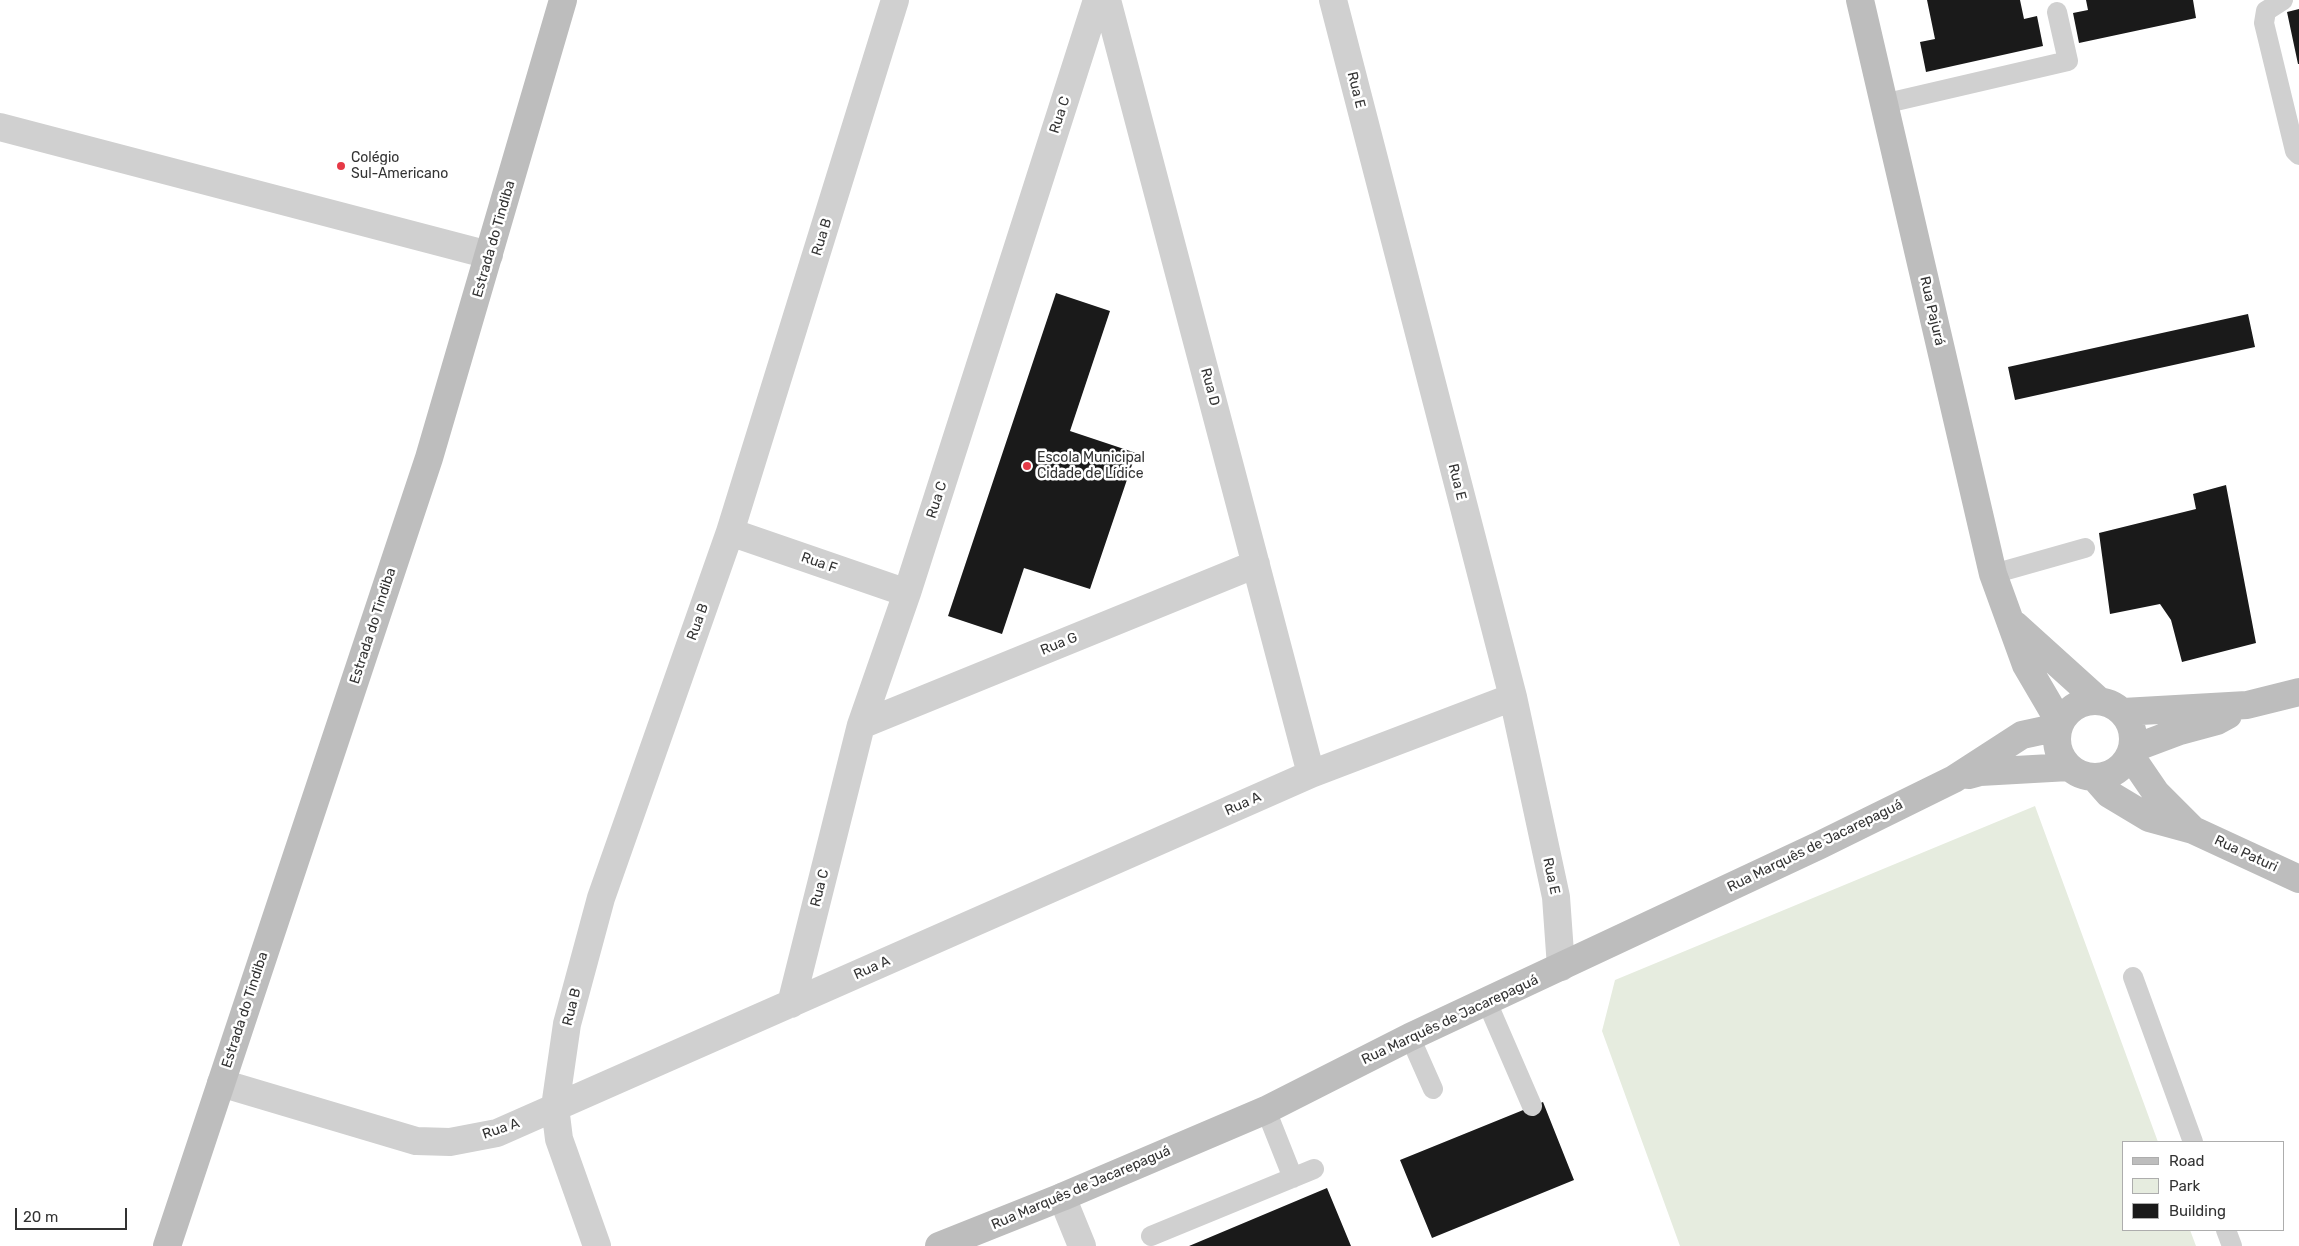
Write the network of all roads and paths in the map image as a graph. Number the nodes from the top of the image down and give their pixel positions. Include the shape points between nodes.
1 (564, 0) edge
2 (895, 0) edge
3 (1097, 0) edge
4 (1107, 0) edge
5 (1333, 0) edge
6 (1860, 0) edge
7 (2283, 0) edge
8 (2057, 12) dead end
9 (1883, 104) junction
10 (0, 127) edge
11 (2299, 155) edge
12 (489, 255) junction
13 (730, 532) junction
14 (2085, 548) dead end
15 (1256, 564) junction
16 (1993, 574) junction
17 (907, 593) junction
18 (2010, 620) junction
19 (2299, 692) edge
20 (1513, 696) junction
21 (2098, 700) junction
22 (2247, 705) junction
23 (2123, 712) junction
24 (861, 725) junction
25 (2059, 725) junction
26 (2131, 752) junction
27 (2069, 767) junction
28 (1311, 774) junction
29 (2094, 777) junction
30 (1954, 780) junction
31 (2193, 830) junction
32 (2299, 879) edge
33 (1561, 967) junction
34 (2132, 977) dead end
35 (1487, 1002) junction
36 (791, 1004) junction
37 (1410, 1037) junction
38 (221, 1082) junction
39 (1433, 1089) dead end
40 (1532, 1106) dead end
41 (555, 1107) junction
42 (1266, 1110) junction
43 (2193, 1141) edge
44 (1314, 1169) dead end
45 (1293, 1178) junction
46 (1062, 1197) junction
47 (2226, 1231) edge
48 (1151, 1236) dead end
49 (167, 1246) edge
50 (597, 1246) edge
51 (940, 1246) edge
52 (1082, 1246) edge
53 (2232, 1246) edge

1 - 12 street, Estrada do Tindiba
2 - 13 street, Rua B
3 - 17 street, Rua C
4 - 15 street, Rua D
5 - 20 street, Rua E
6 - 9 street, Rua Pajurá
7 - 11 lane via 2266,11 2264,23 2295,151
8 - 9 lane via 2068,61
9 - 16 street, Rua Pajurá
10 - 12 street
12 - 38 street, Estrada do Tindiba via 429,458
13 - 17 street, Rua F
13 - 41 street, Rua B via 601,898 567,1024
14 - 16 lane
15 - 24 street, Rua G
15 - 28 street, Rua D
16 - 18 street, Rua Pajurá
17 - 24 street, Rua C
18 - 21 street, Rua Pajurá
18 - 25 street, Rua Pajurá via 2026,665
19 - 22 street
20 - 28 street, Rua A
20 - 33 street, Rua E via 1556,897
21 - 23 street
21 - 25 street via 2076,706 2066,713
22 - 23 street
22 - 26 street via 2217,721 2180,731
23 - 26 street via 2133,729
24 - 36 street, Rua C
25 - 27 street via 2056,741 2060,755
25 - 30 street, Rua Marquês de Jacarepaguá via 2022,735
26 - 29 street via 2116,772
26 - 31 street, Rua Paturi via 2156,793
27 - 29 street
27 - 30 street, Rua Marquês de Jacarepaguá via 1980,772
28 - 36 street, Rua A
29 - 31 street, Rua Paturi via 2109,794 2149,818
30 - 33 street, Rua Marquês de Jacarepaguá
31 - 32 street, Rua Paturi
33 - 35 street, Rua Marquês de Jacarepaguá
34 - 43 lane
35 - 37 street, Rua Marquês de Jacarepaguá
35 - 40 lane
36 - 41 street, Rua A
37 - 39 lane
37 - 42 street, Rua Marquês de Jacarepaguá
38 - 41 street, Rua A via 416,1141 450,1142 497,1133
38 - 49 street, Estrada do Tindiba
41 - 50 street, Rua B via 559,1139
42 - 45 lane
42 - 46 street, Rua Marquês de Jacarepaguá
44 - 45 lane
45 - 48 lane
46 - 51 street, Rua Marquês de Jacarepaguá
46 - 52 street
47 - 53 lane

